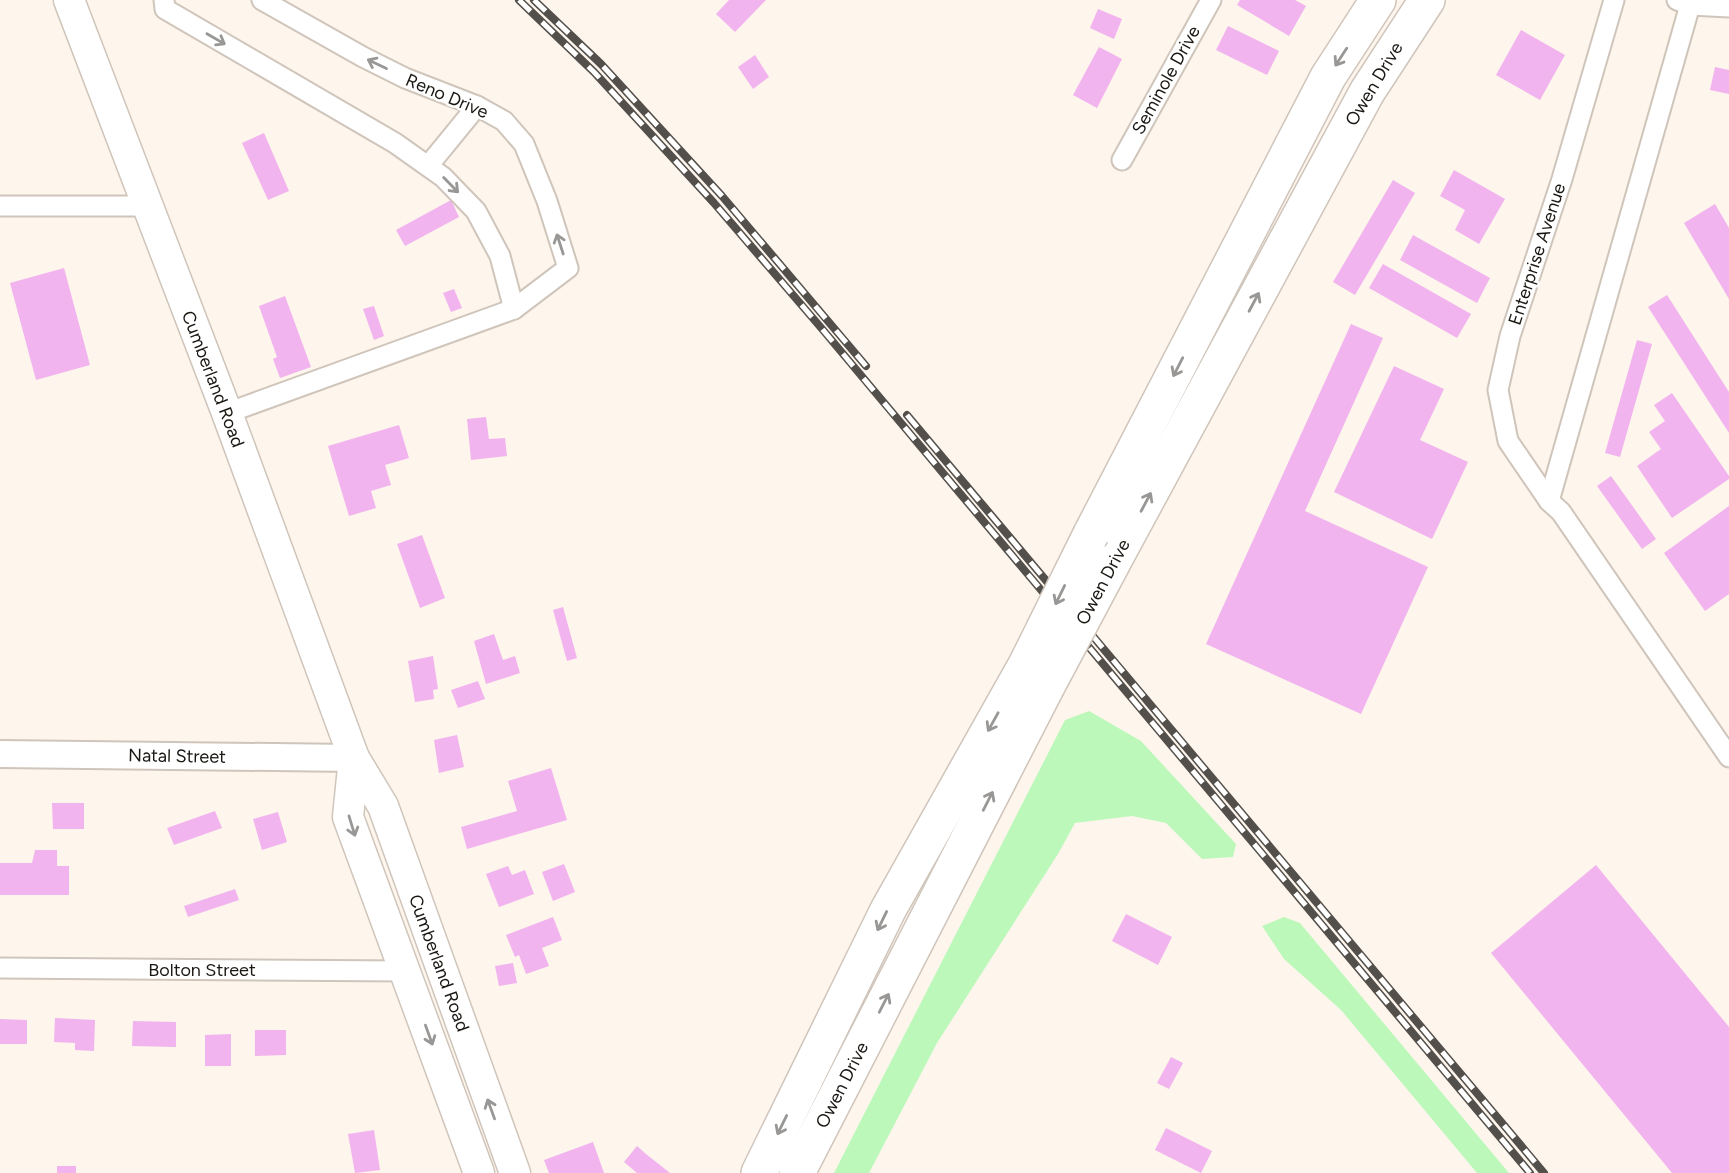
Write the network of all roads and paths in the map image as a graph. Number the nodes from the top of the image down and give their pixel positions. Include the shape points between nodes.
1 (69, 0) edge
2 (164, 0) edge
3 (262, 0) edge
4 (1211, 0) edge
5 (1378, 0) edge
6 (1407, 0) edge
7 (1427, 0) edge
8 (1614, 0) edge
9 (1684, 2) edge
10 (1729, 8) edge
11 (1370, 88) junction
12 (477, 106) junction
13 (1122, 160) dead end
14 (428, 166) junction
15 (0, 206) edge
16 (147, 206) junction
17 (514, 309) junction
18 (227, 413) junction
19 (1549, 501) junction
20 (1036, 675) junction
21 (0, 754) edge
22 (1729, 757) edge
23 (354, 758) junction
24 (0, 968) edge
25 (405, 971) junction
26 (480, 1173) edge
27 (515, 1173) edge
28 (759, 1173) edge
29 (797, 1173) edge

1 - 16 main road, Cumberland Road
2 -> 14 street via 165,9
12 -> 3 street, Reno Drive via 405,78
4 - 13 street, Seminole Drive
5 -> 20 highway, Owen Drive, bridge via 1328,77 1091,534
6 - 11 highway via 1374,48
7 - 11 highway, Owen Drive
8 - 19 street, Enterprise Avenue via 1510,336 1498,390 1508,441
9 - 10 street
9 - 19 street
20 -> 11 highway, Owen Drive, bridge via 1113,562
12 - 14 street
17 -> 12 street, Reno Drive via 568,268 524,144 504,121
14 -> 17 street via 476,211 500,256
15 - 16 street
16 - 18 main road, Cumberland Road
17 - 18 street, Reno Drive
18 - 23 main road, Cumberland Road
19 - 22 street, Enterprise Avenue
20 -> 28 highway, Owen Drive via 888,910
29 -> 20 highway, Owen Drive
21 - 23 main road, Natal Street
23 -> 25 main road, Cumberland Road via 348,817
27 -> 23 main road, Cumberland Road via 383,806
24 - 25 street, Bolton Street
25 -> 26 main road, Cumberland Road

